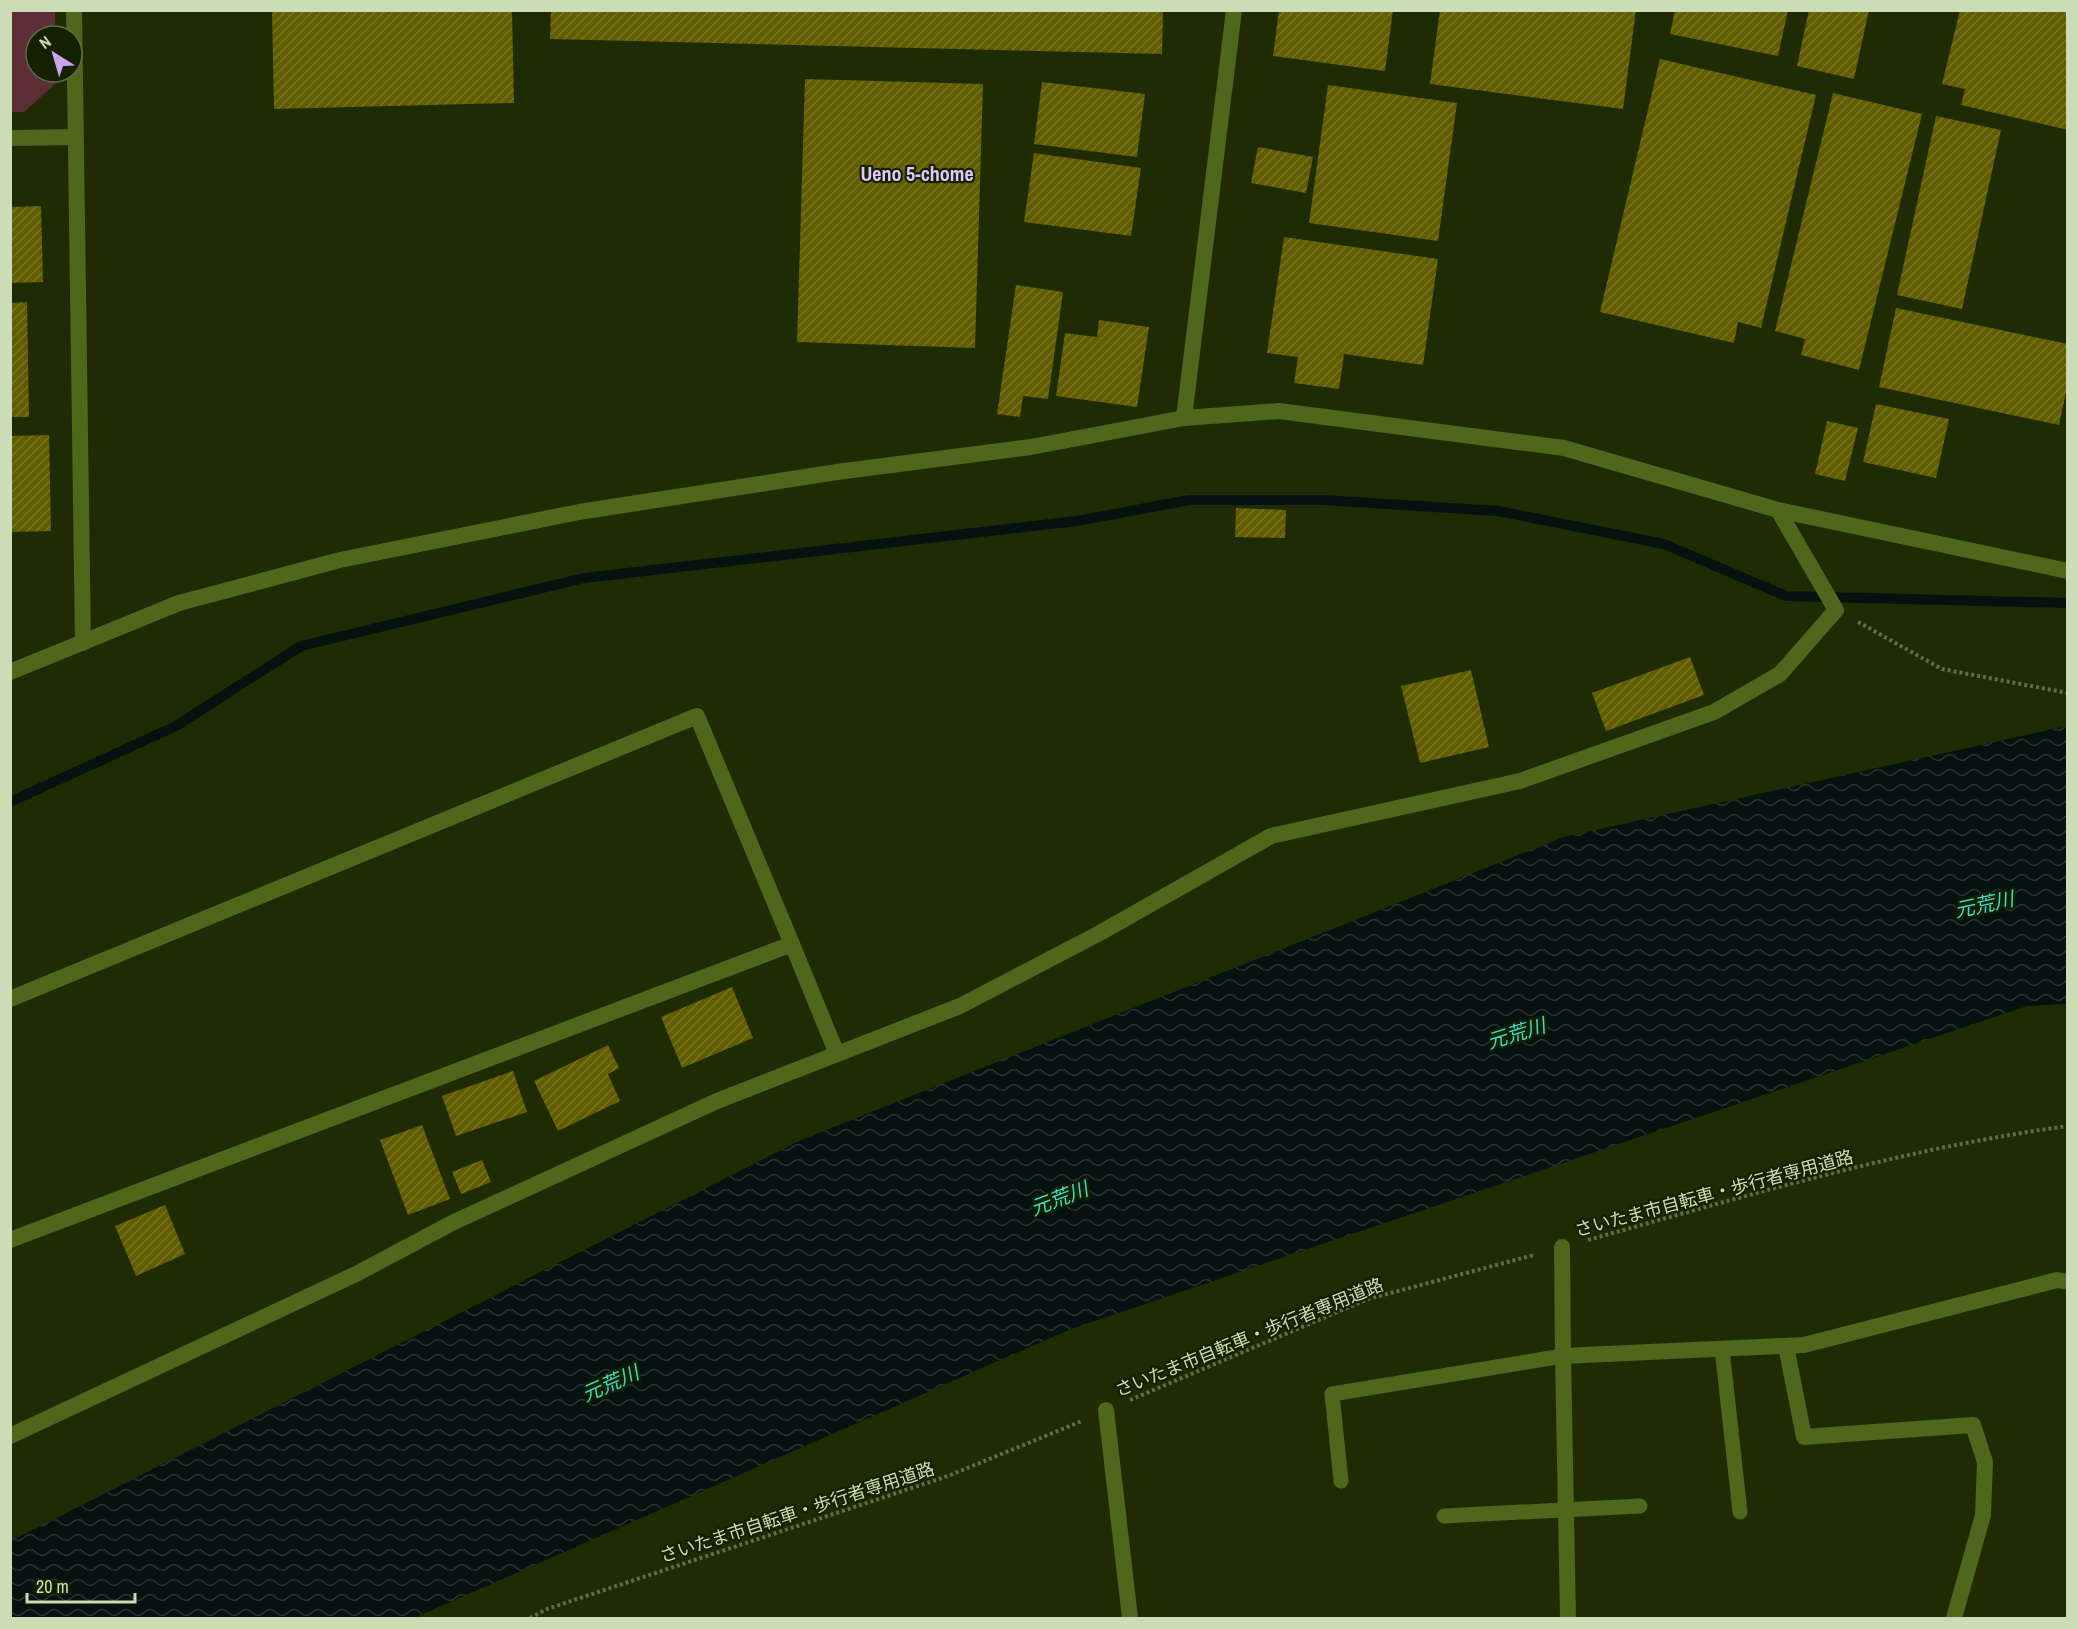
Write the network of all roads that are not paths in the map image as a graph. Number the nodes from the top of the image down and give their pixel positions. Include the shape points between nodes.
1 (74, 10) edge
2 (1234, 10) edge
3 (75, 137) junction
4 (10, 138) edge
5 (1184, 418) junction
6 (1778, 510) junction
7 (2067, 571) edge
8 (83, 643) junction
9 (10, 672) edge
10 (792, 944) junction
11 (10, 999) edge
12 (837, 1054) junction
13 (10, 1240) edge
14 (1562, 1247) road end
15 (2067, 1282) edge
16 (1786, 1346) junction
17 (1722, 1349) junction
18 (1563, 1356) junction
19 (1106, 1410) road end
20 (10, 1436) edge
21 (1341, 1481) dead end
22 (1640, 1506) dead end
23 (1565, 1509) junction
24 (1740, 1512) dead end
25 (1444, 1516) dead end
26 (1130, 1618) edge
27 (1568, 1618) edge
28 (1954, 1618) edge

1 - 3 street
2 - 5 street
3 - 4 street
3 - 8 street
5 - 6 street via 1279,411 1564,448
5 - 8 street via 1031,447 579,512 351,557 179,603
6 - 7 street
6 - 12 street via 1836,610 1779,674 1714,712 1520,781 1271,836 1098,934 960,1006
8 - 9 street
10 - 11 street via 697,716
10 - 12 street
10 - 13 street
12 - 20 street via 717,1101 452,1223 356,1275
14 - 18 street
15 - 16 street via 2057,1280 1804,1345
16 - 17 street
16 - 28 street via 1804,1437 1973,1425 1985,1462 1983,1515
17 - 18 street
17 - 24 lane
18 - 21 lane via 1332,1394
18 - 23 street
19 - 26 street
22 - 23 lane
23 - 25 lane
23 - 27 street

